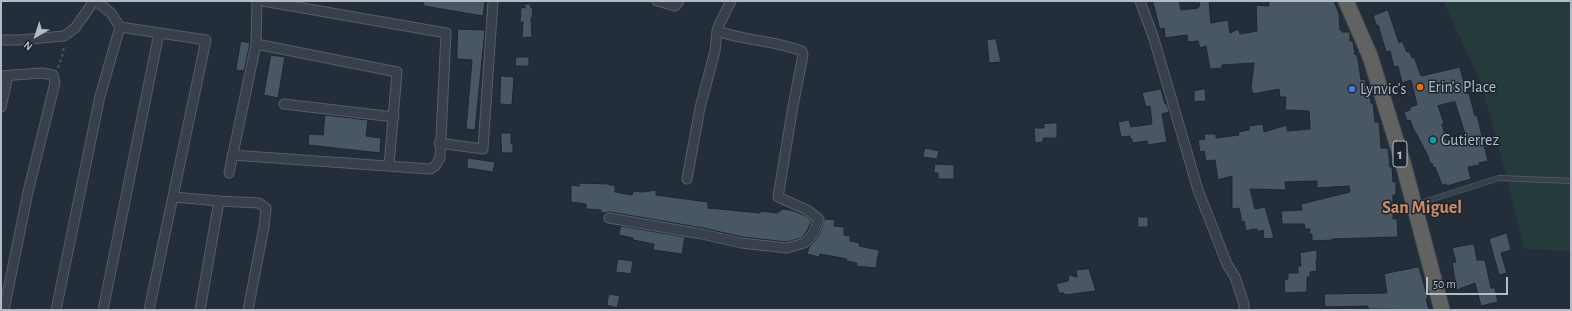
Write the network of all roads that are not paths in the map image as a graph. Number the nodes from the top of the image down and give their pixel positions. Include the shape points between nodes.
1 (95, 1) edge
2 (257, 1) edge
3 (263, 1) edge
4 (493, 1) edge
5 (658, 1) edge
6 (679, 1) edge
7 (731, 1) edge
8 (1140, 1) edge
9 (1346, 1) edge
10 (120, 27) junction
11 (717, 32) junction
12 (159, 34) junction
13 (1, 40) edge
14 (256, 44) junction
15 (5, 76) edge
16 (284, 104) dead end
17 (1, 107) edge
18 (394, 117) junction
19 (440, 143) junction
20 (232, 155) junction
21 (389, 165) junction
22 (229, 173) dead end
23 (687, 179) dead end
24 (1571, 181) edge
25 (174, 197) junction
26 (219, 201) junction
27 (1414, 205) junction
28 (609, 218) dead end
29 (4, 310) edge
30 (56, 310) edge
31 (103, 310) edge
32 (149, 310) edge
33 (200, 310) edge
34 (248, 310) edge
35 (1244, 310) edge
36 (1442, 310) edge

1 - 10 street via 111,13
1 - 13 street via 75,28 64,36
2 - 14 street
3 - 19 street via 446,33
4 - 19 street via 483,149
5 - 6 street via 675,6
7 - 11 street
8 - 35 street via 1154,39 1198,190 1235,278
9 - 27 highway, 1 via 1370,56
10 - 12 street
10 - 30 street via 100,96
11 - 23 street
11 - 28 street via 789,46 802,51 778,197 807,210 819,219 815,230 804,243 787,248 741,243
12 - 25 street via 206,40
12 - 31 street
14 - 18 street via 397,72
14 - 20 street
15 - 17 street
15 - 29 street via 42,73 53,75 55,84 28,192
16 - 18 street
18 - 21 street
19 - 21 street via 440,158 430,169
20 - 21 street
20 - 22 street
24 - 27 lane via 1499,178
25 - 26 street
25 - 32 street
26 - 33 street
26 - 34 street via 259,203 266,208
27 - 36 highway, 1

